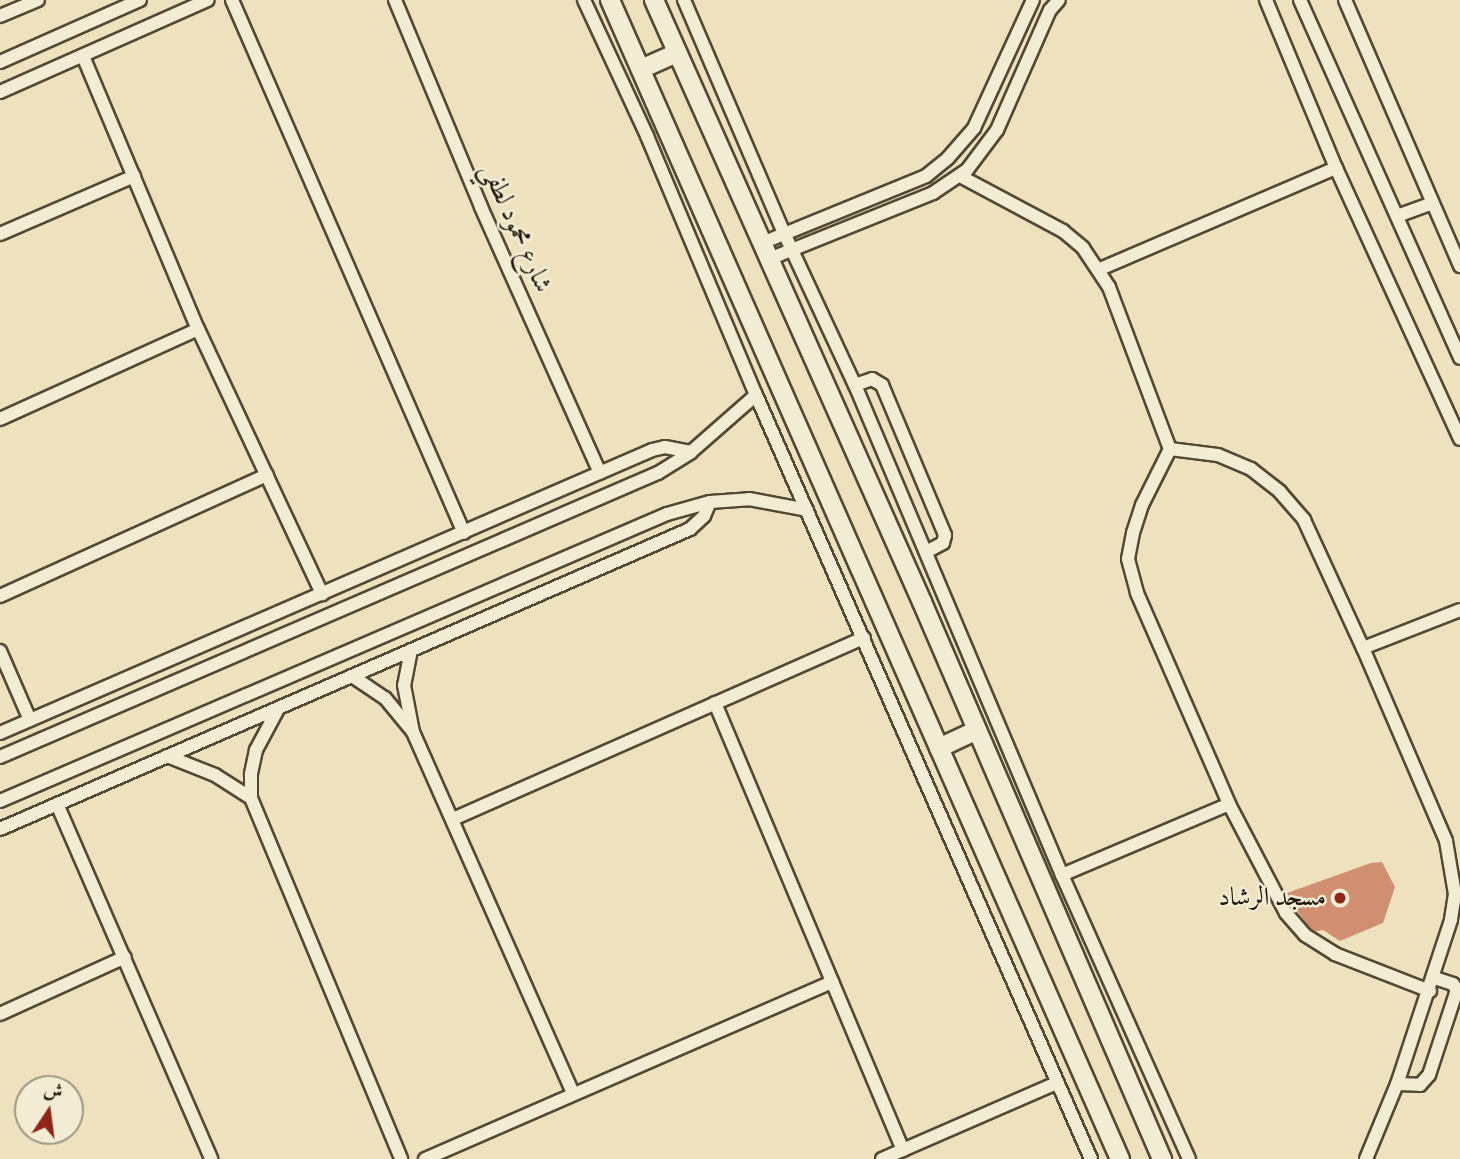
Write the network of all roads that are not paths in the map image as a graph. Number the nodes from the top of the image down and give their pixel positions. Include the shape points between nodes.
1 (38, 0) edge
2 (140, 0) edge
3 (208, 0) edge
4 (232, 0) edge
5 (395, 0) edge
6 (584, 0) edge
7 (610, 0) edge
8 (654, 0) edge
9 (684, 0) edge
10 (1033, 0) edge
11 (1059, 0) edge
12 (1266, 0) edge
13 (1300, 0) edge
14 (1345, 0) edge
15 (0, 16) edge
16 (677, 53) junction
17 (1009, 54) junction
18 (83, 56) junction
19 (0, 62) edge
20 (1027, 63) junction
21 (641, 69) junction
22 (0, 92) edge
23 (990, 96) junction
24 (1008, 104) junction
25 (1336, 168) junction
26 (134, 176) junction
27 (960, 176) junction
28 (1432, 203) junction
29 (1397, 216) junction
30 (784, 233) junction
31 (0, 234) edge
32 (791, 249) junction
33 (765, 251) junction
34 (1460, 266) edge
35 (1100, 269) junction
36 (198, 329) junction
37 (1460, 358) edge
38 (855, 384) junction
39 (756, 395) junction
40 (0, 419) edge
41 (1460, 439) edge
42 (1170, 449) junction
43 (691, 452) junction
44 (600, 473) junction
45 (267, 475) junction
46 (710, 502) junction
47 (807, 510) junction
48 (464, 533) junction
49 (926, 552) junction
50 (322, 594) junction
51 (0, 596) edge
52 (1460, 610) edge
53 (864, 638) junction
54 (1363, 648) junction
55 (411, 650) junction
56 (0, 652) edge
57 (352, 676) junction
58 (715, 703) junction
59 (279, 708) junction
60 (30, 720) junction
61 (977, 730) junction
62 (412, 732) junction
63 (0, 733) edge
64 (939, 748) junction
65 (167, 756) junction
66 (0, 757) edge
67 (251, 798) junction
68 (0, 801) edge
69 (57, 804) junction
70 (1229, 804) junction
71 (453, 819) junction
72 (0, 829) edge
73 (1062, 875) junction
74 (125, 957) junction
75 (832, 982) junction
76 (1432, 985) junction
77 (0, 1014) edge
78 (1056, 1083) junction
79 (1397, 1084) junction
80 (573, 1093) junction
81 (903, 1150) junction
82 (211, 1159) edge
83 (401, 1159) edge
84 (425, 1159) edge
85 (882, 1159) edge
86 (1091, 1159) edge
87 (1120, 1159) edge
88 (1162, 1159) edge
89 (1189, 1159) edge
90 (1366, 1159) edge

1 - 15 street
2 - 19 street
3 - 18 street
4 - 48 street
5 - 44 street, شارع محمود لطفي
6 - 39 street
7 - 21 street
8 - 16 street
9 - 30 street
10 - 17 street
11 - 20 street via 1049,10
12 - 25 street
13 - 29 street
14 - 28 street
16 - 21 street
16 - 33 street
17 - 20 street
17 - 23 street
18 - 22 street
18 - 26 street
20 - 24 street
21 - 64 street
23 - 24 street
23 - 30 street via 965,141 926,176
24 - 27 street via 982,152
25 - 35 street
25 - 41 street
26 - 31 street
26 - 36 street
27 - 32 street via 933,193
27 - 35 street via 1063,231
28 - 29 street
28 - 34 street
29 - 37 street
30 - 32 street
30 - 33 street
32 - 33 street
32 - 38 street
33 - 61 street
35 - 42 street
36 - 40 street
36 - 45 street
38 - 49 street
38 - 49 street via 876,380 887,398 945,536 943,543
39 - 43 street
39 - 47 street
42 - 54 street via 1217,455 1251,469 1280,492 1304,520
42 - 70 street via 1142,505 1128,559 1137,593
43 - 44 street via 665,447
43 - 66 street via 658,474 605,498
44 - 48 street
45 - 50 street
45 - 51 street
46 - 47 street via 749,499
46 - 55 street via 704,516 690,529
46 - 68 street via 667,514
47 - 53 street
48 - 50 street
49 - 73 street
50 - 60 street
52 - 54 street
53 - 58 street
53 - 78 street
54 - 76 street via 1453,867 1451,920
55 - 57 street
55 - 62 street via 404,685
56 - 60 street
57 - 59 street
57 - 62 street via 385,698
58 - 71 street
58 - 75 street
59 - 65 street
59 - 67 street via 256,750
60 - 63 street
61 - 64 street
61 - 88 street
62 - 71 street
64 - 87 street
65 - 67 street via 215,775
65 - 69 street
67 - 83 street
69 - 72 street
69 - 74 street
70 - 73 street
70 - 76 street via 1286,913 1305,935 1335,954
71 - 80 street
73 - 89 street
74 - 77 street
74 - 82 street
75 - 80 street
75 - 81 street
76 - 79 street
76 - 79 street via 1453,984 1457,990 1429,1075 1420,1085
78 - 81 street
78 - 86 street
79 - 90 street
80 - 84 street
81 - 85 street

